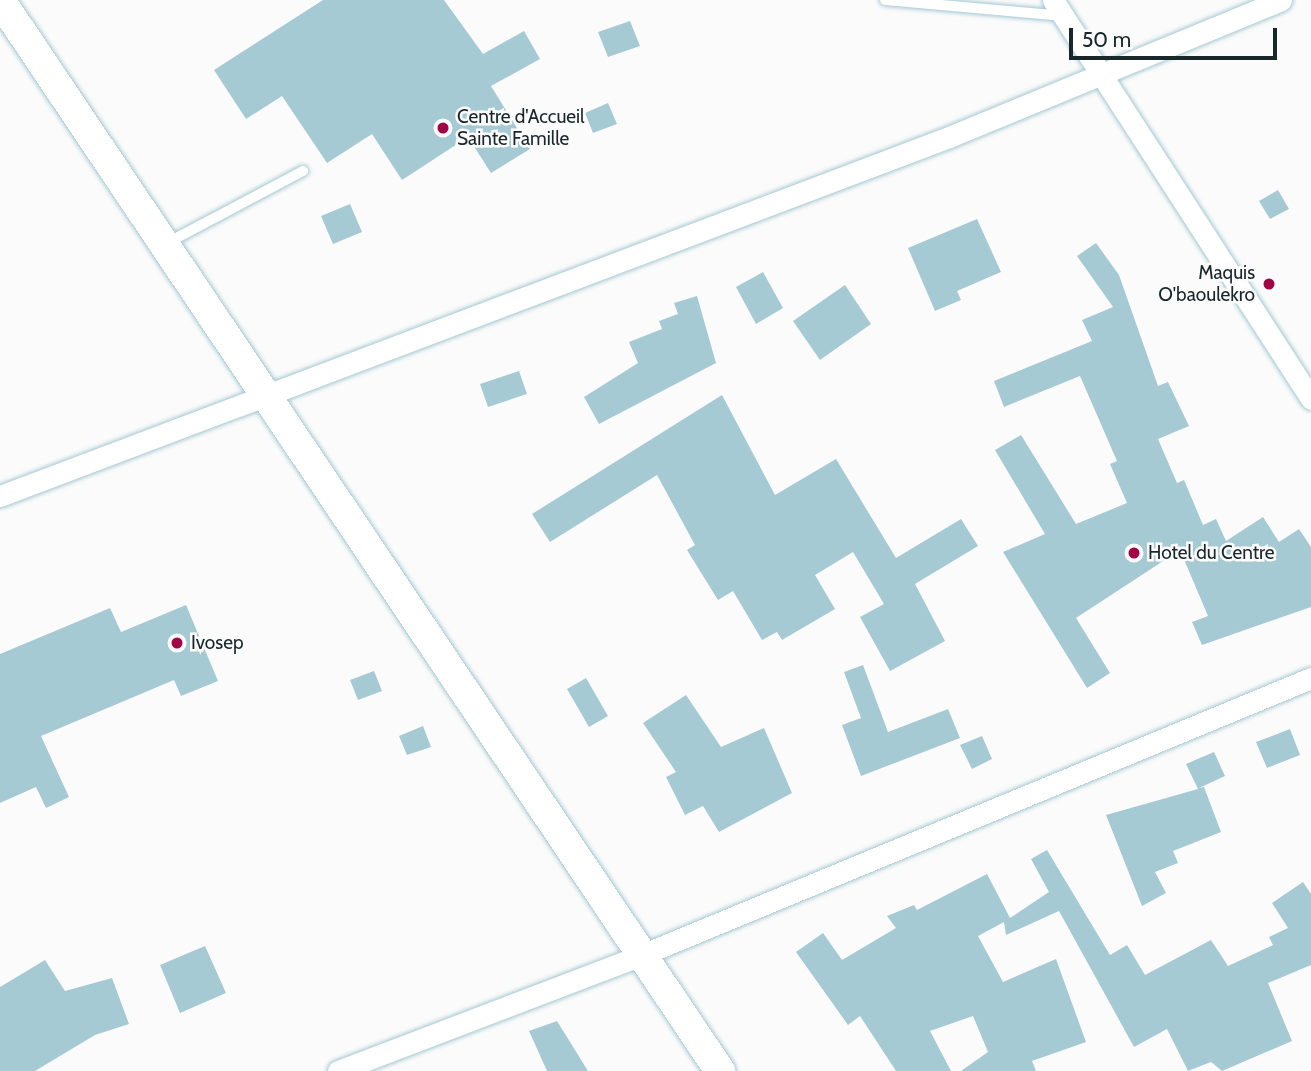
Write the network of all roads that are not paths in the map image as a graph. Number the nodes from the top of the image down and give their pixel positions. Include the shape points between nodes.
1 (0, 0) edge
2 (885, 0) edge
3 (1281, 0) edge
4 (1058, 8) edge
5 (1102, 75) junction
6 (303, 171) dead end
7 (164, 245) junction
8 (266, 390) junction
9 (1311, 399) edge
10 (0, 496) edge
11 (1311, 678) edge
12 (643, 954) junction
13 (338, 1071) edge
14 (720, 1071) edge

1 - 7 street
2 - 4 lane
3 - 5 street
4 - 5 street
5 - 8 street
5 - 9 street
6 - 7 lane
7 - 8 street
8 - 10 street
8 - 12 street
11 - 12 street
12 - 13 street
12 - 14 street

